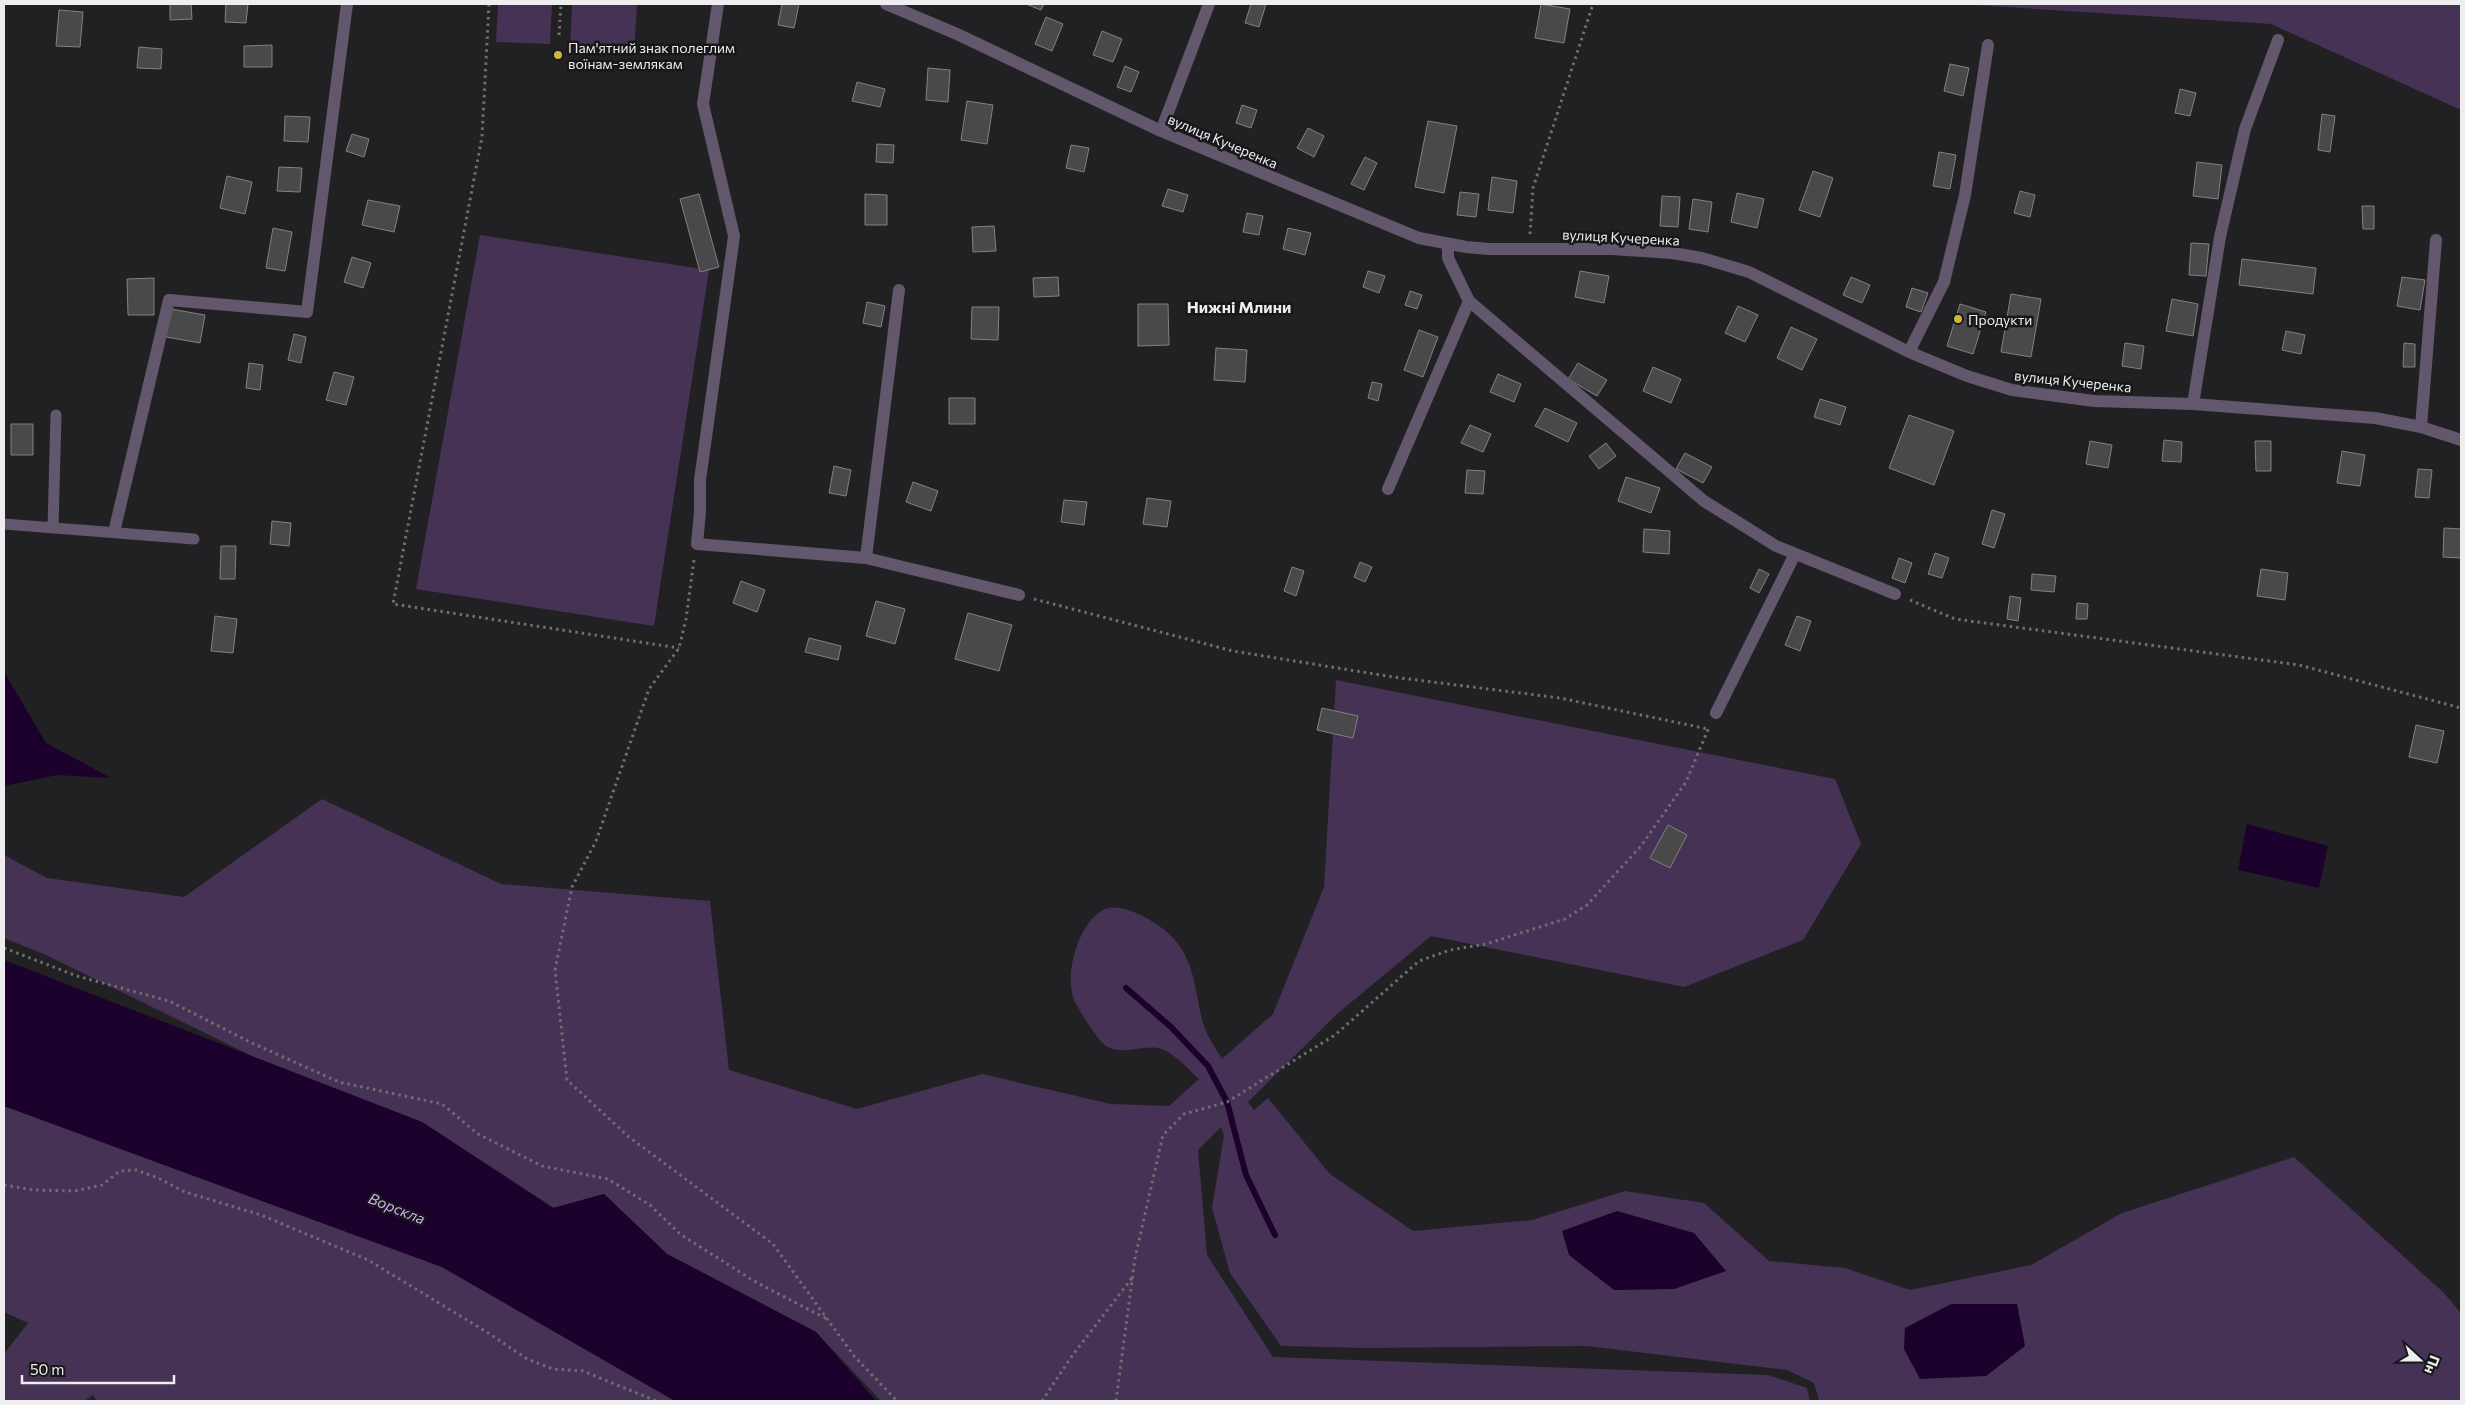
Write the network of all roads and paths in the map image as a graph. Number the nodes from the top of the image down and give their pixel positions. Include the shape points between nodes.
1 (347, 4) edge
2 (488, 4) edge
3 (562, 4) edge
4 (718, 4) edge
5 (886, 4) edge
6 (1209, 4) edge
7 (1593, 4) edge
8 (559, 35) dead end
9 (2278, 40) dead end
10 (1988, 46) dead end
11 (1160, 131) junction
12 (2436, 240) dead end
13 (1448, 244) junction
14 (1528, 249) junction
15 (899, 290) dead end
16 (1469, 301) junction
17 (1909, 352) junction
18 (2193, 404) junction
19 (56, 415) dead end
20 (2421, 427) junction
21 (2461, 440) edge
22 (1388, 489) dead end
23 (4, 524) edge
24 (53, 527) junction
25 (114, 532) junction
26 (194, 539) dead end
27 (696, 544) junction
28 (1795, 554) junction
29 (866, 558) junction
30 (1895, 594) joint
31 (1019, 595) joint
32 (679, 648) junction
33 (2461, 708) edge
34 (1716, 713) joint
35 (1708, 730) junction
36 (4, 948) edge
37 (4, 1185) edge
38 (1132, 1277) junction
39 (828, 1320) junction
40 (656, 1401) edge
41 (898, 1401) edge
42 (1042, 1401) edge
43 (1116, 1401) edge

1 - 25 street via 308,312 169,300
2 - 32 path via 482,137 393,604
3 - 8 path
4 - 27 street via 703,104 734,236 700,480
5 - 11 street, вулиця Кучеренка via 957,34
6 - 11 street
7 - 14 path via 1534,188
9 - 18 street via 2243,138 2220,237
10 - 17 street via 1965,196 1944,282
11 - 13 street, вулиця Кучеренка via 1419,238
12 - 20 street
13 - 14 street, вулиця Кучеренка
13 - 16 street via 1448,258
14 - 17 street, вулиця Кучеренка via 1644,250 1702,258 1749,272
15 - 29 street
16 - 22 street
16 - 28 street via 1704,501 1776,546
17 - 18 street, вулиця Кучеренка via 2012,390 2094,401
18 - 20 street, вулиця Кучеренка via 2375,418
19 - 24 lane
20 - 21 street, вулиця Кучеренка
23 - 24 lane
24 - 25 lane
25 - 26 lane
27 - 29 street
27 - 32 path
28 - 30 street
28 - 34 street
29 - 31 street
30 - 33 path via 1955,619 2299,665
31 - 35 path via 1233,651 1393,677 1560,698
32 - 39 path via 649,689 596,841 572,887 555,970 568,1080 629,1137 773,1244
34 - 35 path
35 - 38 path via 1686,782 1640,846 1587,905 1565,919 1419,961 1335,1036 1227,1102 1184,1114 1163,1135
36 - 39 path via 77,976 169,1001 339,1082 442,1104 478,1134 542,1166 608,1179 650,1205 680,1234 754,1281
37 - 40 path via 75,1192 102,1184 120,1171 136,1170 185,1192 261,1215 368,1260 527,1359 553,1369 583,1371
38 - 42 path
38 - 43 path
39 - 41 path via 854,1356

